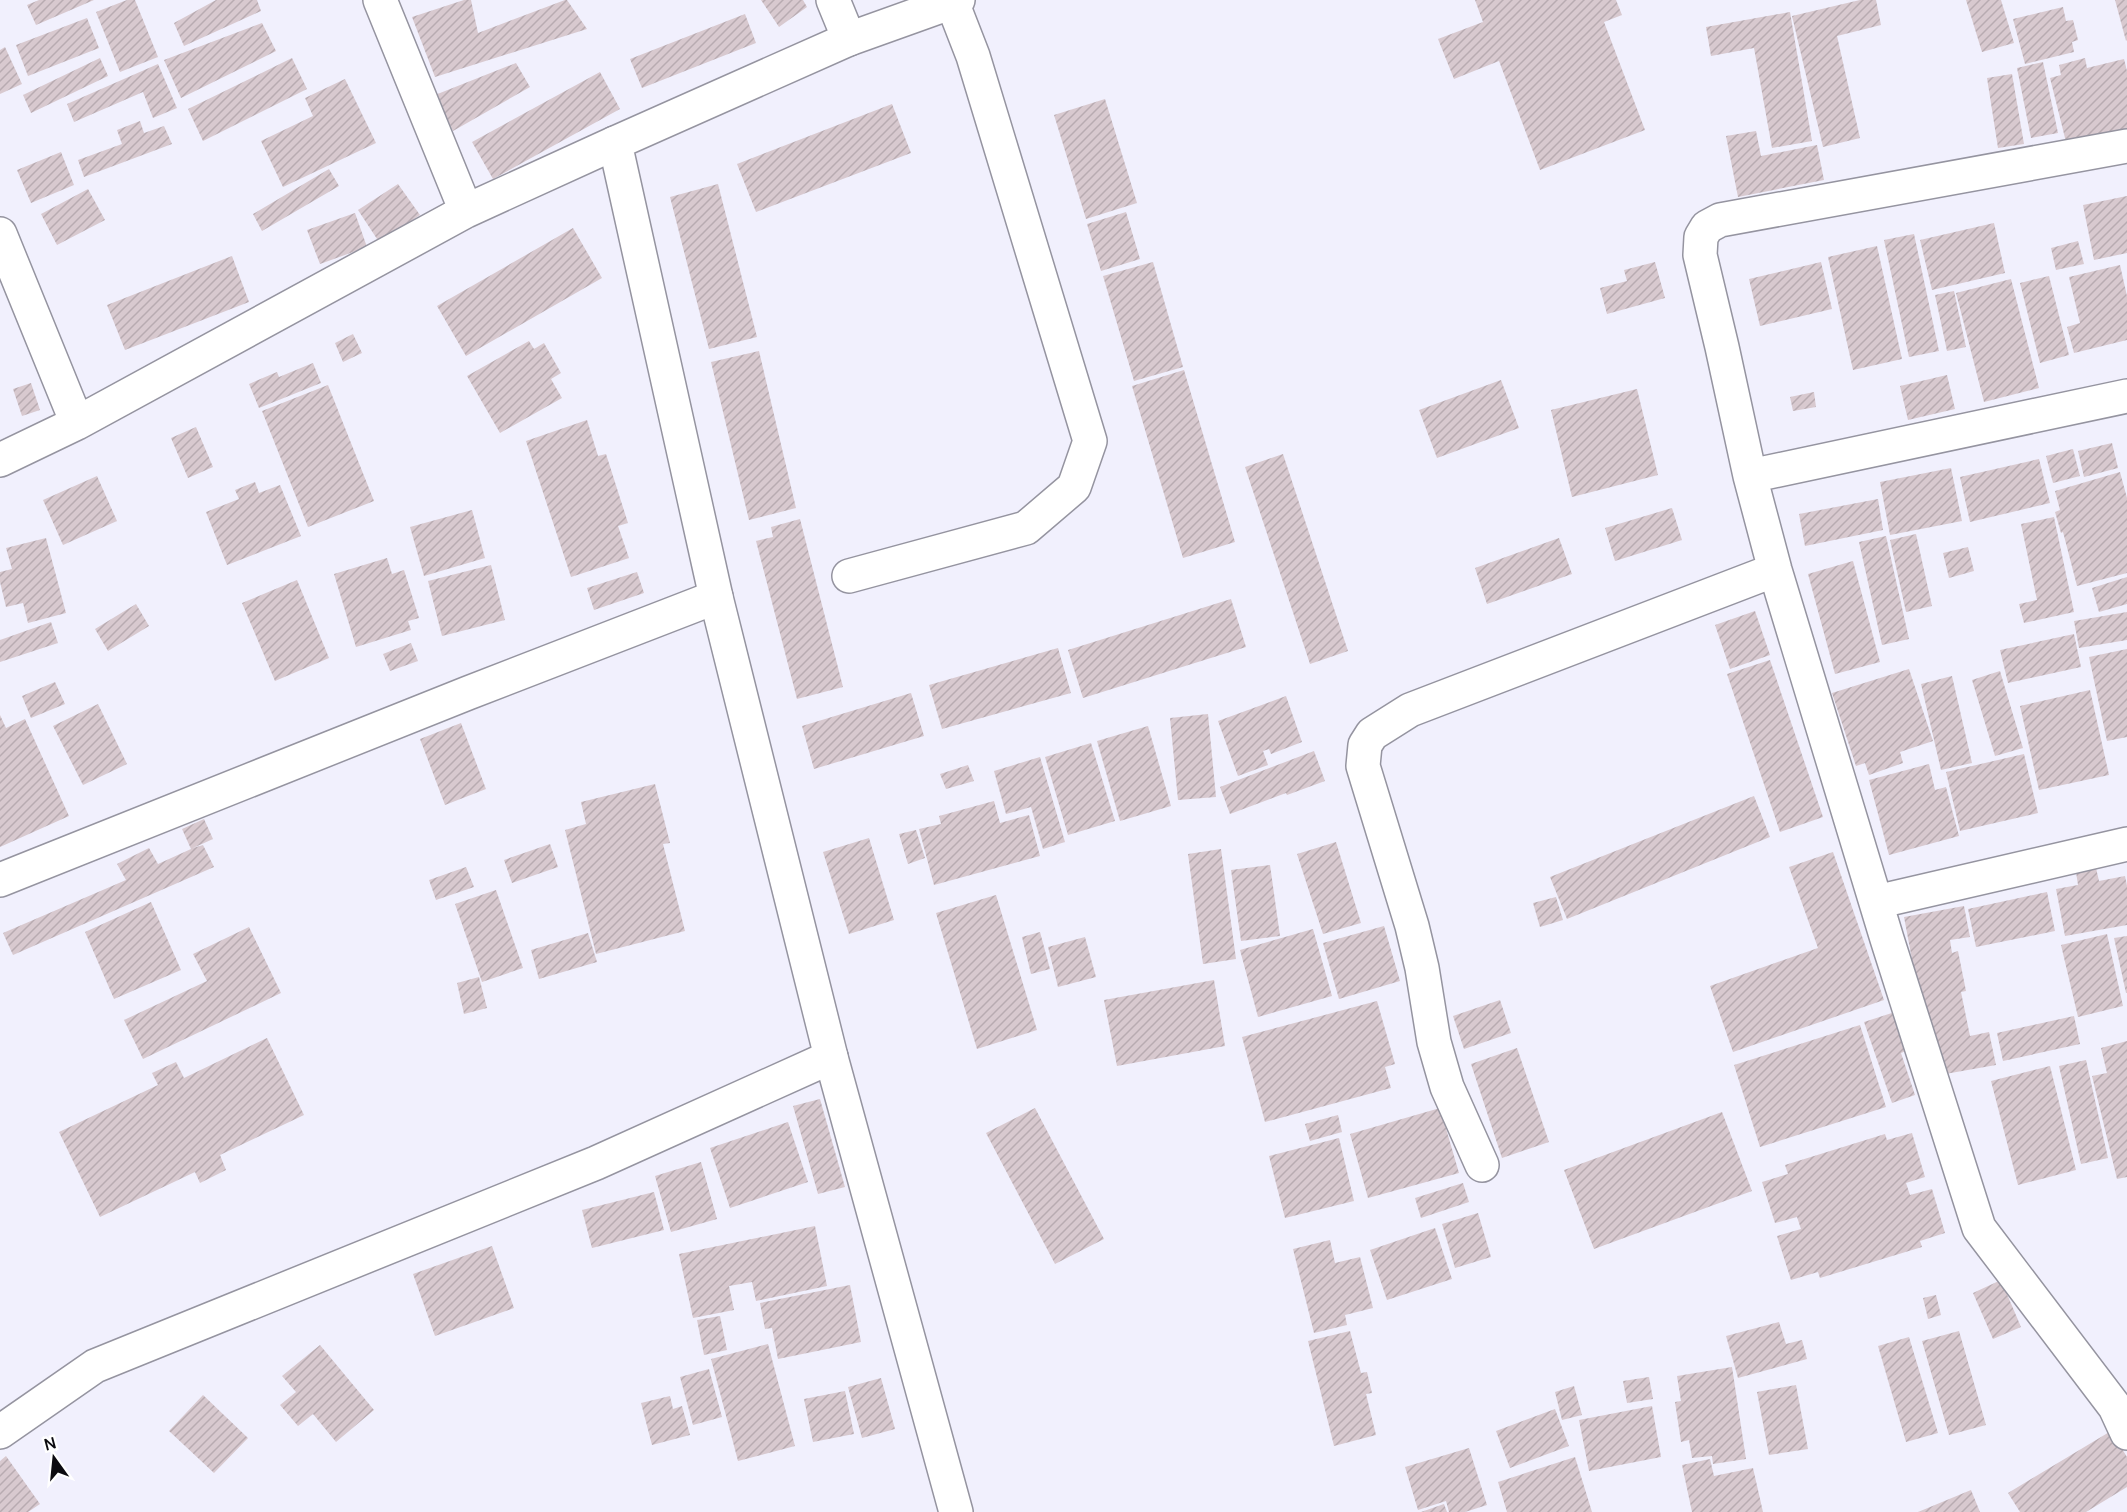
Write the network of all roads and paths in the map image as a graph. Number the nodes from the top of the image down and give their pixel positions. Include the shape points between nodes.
1 (380, 0) edge
2 (833, 0) edge
3 (955, 1) edge
4 (849, 39) junction
5 (615, 143) junction
6 (2127, 146) edge
7 (466, 211) junction
8 (0, 234) edge
9 (2127, 396) edge
10 (77, 423) junction
11 (0, 460) edge
12 (1750, 476) junction
13 (1776, 570) junction
14 (849, 576) dead end
15 (716, 597) junction
16 (2127, 844) edge
17 (0, 880) edge
18 (1876, 902) junction
19 (831, 1057) junction
20 (1482, 1165) dead end
21 (0, 1432) edge
22 (2127, 1433) edge
23 (956, 1512) edge

1 - 7 street
2 - 4 street
3 - 4 street
3 - 14 street via 1090,441 1074,487 1026,528
4 - 5 street
5 - 7 street
5 - 15 street
6 - 12 street via 1719,220 1707,227 1701,237 1700,255
7 - 10 street
8 - 10 street
9 - 12 street
10 - 11 street
12 - 13 street
13 - 18 street
13 - 20 street via 1410,710 1372,734 1365,745 1363,765 1412,926 1434,1042 1447,1087
15 - 17 street
15 - 19 street
16 - 18 street
18 - 22 street via 1979,1228 2115,1407
19 - 21 street via 596,1162 95,1366
19 - 23 street

